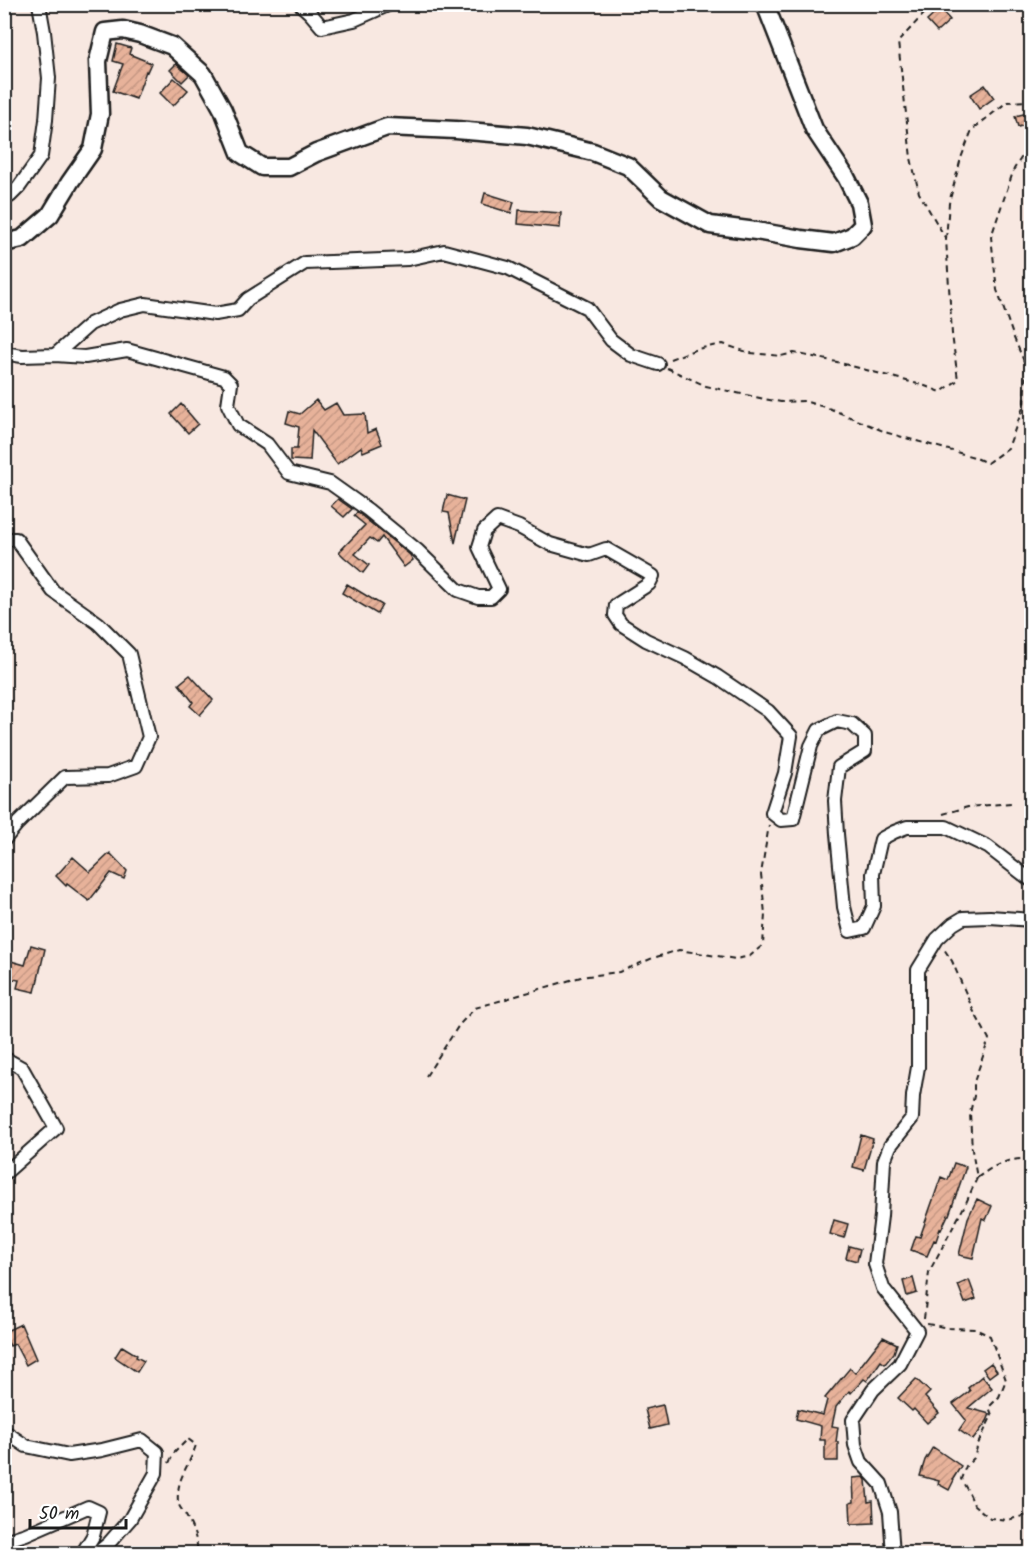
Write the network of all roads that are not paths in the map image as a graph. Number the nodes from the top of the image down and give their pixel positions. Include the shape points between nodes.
1 (39, 4) edge
2 (300, 4) edge
3 (390, 4) edge
4 (765, 4) edge
5 (4, 197) edge
6 (4, 243) edge
7 (4, 353) edge
8 (55, 355) junction
9 (658, 364) road end
10 (4, 539) edge
11 (4, 840) edge
12 (1032, 881) edge
13 (1032, 920) edge
14 (4, 1058) edge
15 (4, 1174) edge
16 (4, 1431) edge
17 (4, 1541) edge
18 (82, 1554) edge
19 (96, 1554) edge
20 (893, 1554) edge

1 - 5 street via 49,78 41,156 19,187
2 - 3 street via 322,27 354,20
4 - 6 main road via 814,129 859,203 863,225 852,236 834,243 710,225 661,198 628,166 593,152 527,136 387,127 289,167 262,167 240,153 203,74 172,46 123,30 105,32 98,61 100,114 93,150 50,215 22,239
7 - 8 street
8 - 9 street via 90,324 120,310 145,304 215,314 238,310 248,299 305,263 408,259 444,251 508,268 587,308 611,340 631,355
8 - 12 street via 85,357 127,350 224,377 231,384 228,405 238,425 267,444 289,473 330,483 418,551 458,590 491,597 499,589 479,547 484,531 497,519 519,526 550,544 589,555 606,549 644,569 653,576 649,584 616,605 615,615 621,624 718,677 768,711 791,736 785,773 772,813 781,820 794,819 819,730 837,721 852,724 865,736 865,751 839,766 835,801 844,907 850,931 864,928 874,906 873,874 881,839 907,827 946,827 988,848
10 - 11 street via 16,539 53,591 98,623 129,654 149,737 136,766 108,776 65,777
13 - 20 street via 963,918 937,939 918,970 918,1067 912,1118 890,1146 884,1161 875,1264 883,1288 917,1331 900,1364 873,1390 853,1420 861,1462 881,1484 890,1512
14 - 15 street via 22,1068 56,1128
16 - 19 street via 26,1446 69,1455 142,1440 158,1452 156,1473 130,1519
17 - 18 street via 88,1507 99,1512 93,1536

